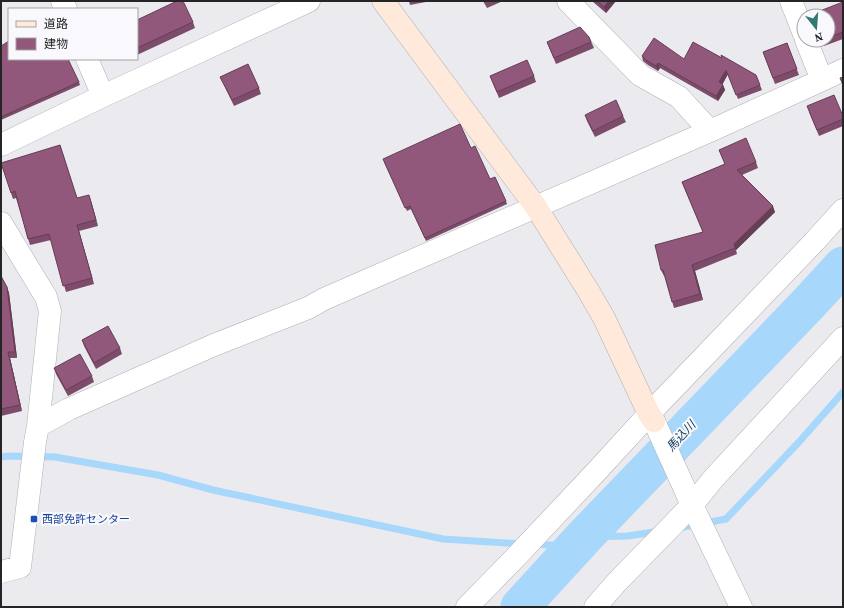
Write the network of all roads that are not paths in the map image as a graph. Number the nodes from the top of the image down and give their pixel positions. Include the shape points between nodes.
1 (310, 1) edge
2 (383, 1) edge
3 (568, 1) edge
4 (791, 1) edge
5 (796, 14) edge
6 (809, 48) edge
7 (87, 60) edge
8 (843, 70) edge
9 (822, 80) junction
10 (103, 96) junction
11 (710, 131) junction
12 (1, 145) edge
13 (536, 207) junction
14 (843, 210) edge
15 (1, 224) edge
16 (843, 338) edge
17 (652, 418) junction
18 (36, 434) junction
19 (691, 502) junction
20 (1, 572) edge
21 (467, 607) edge
22 (595, 607) edge
23 (742, 607) edge

1 - 10 street
2 - 13 street
3 - 11 street via 640,75 680,97
4 - 5 street
6 - 9 street
7 - 10 street
8 - 9 street
9 - 11 street
10 - 12 street
11 - 13 street
13 - 17 street via 604,318
13 - 18 street via 308,308 69,409
14 - 17 street
15 - 18 street via 46,297 50,311
16 - 19 street
17 - 19 street
17 - 21 street via 595,473
18 - 20 street via 20,567
19 - 22 street
19 - 23 street

